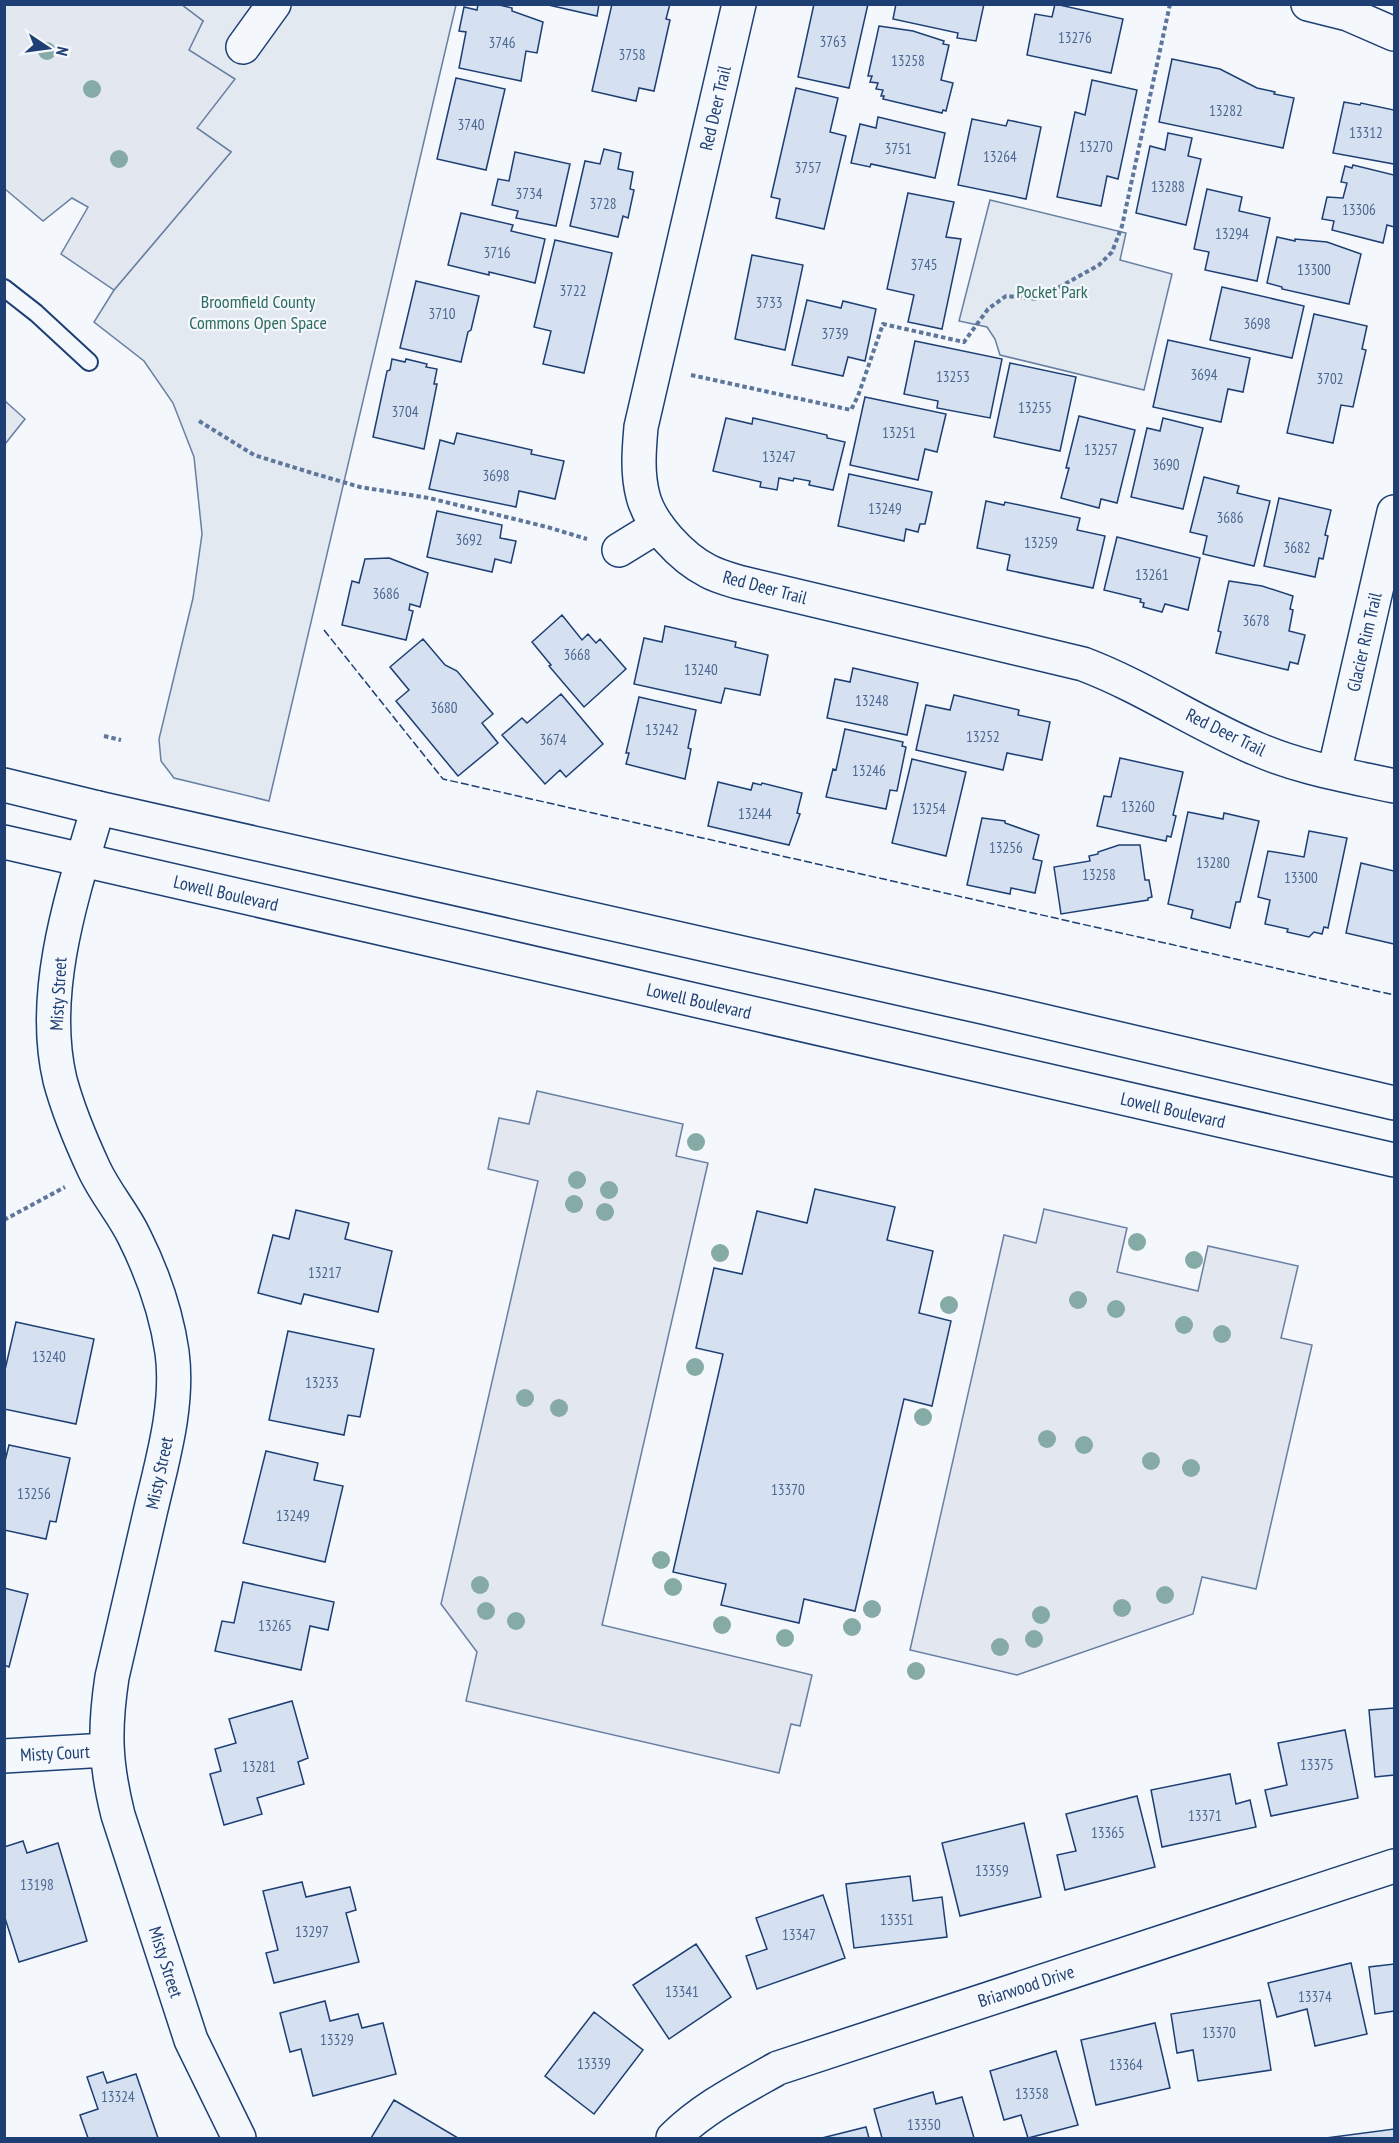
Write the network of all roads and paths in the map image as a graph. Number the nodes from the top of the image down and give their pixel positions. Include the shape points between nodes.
1 (274, 4) edge
2 (739, 4) edge
3 (1170, 4) edge
4 (1308, 4) edge
5 (1395, 34) edge
6 (243, 47) dead end
7 (4, 288) edge
8 (88, 362) dead end
9 (655, 368) junction
10 (199, 421) dead end
11 (1395, 512) edge
12 (658, 525) junction
13 (618, 550) joint
14 (104, 736) dead end
15 (121, 740) dead end
16 (1334, 772) junction
17 (4, 785) edge
18 (1395, 786) edge
19 (98, 808) junction
20 (4, 842) edge
21 (82, 861) junction
22 (1395, 1103) edge
23 (1395, 1160) edge
24 (71, 1184) dead end
25 (4, 1220) edge
26 (106, 1750) junction
27 (4, 1756) edge
28 (1395, 1866) edge
29 (239, 2139) edge
30 (673, 2139) edge

1 - 6 street
2 - 9 street, Red Deer Trail
3 - 9 path via 1122,226 1112,252 1099,265 1038,300 1006,296 988,309 963,342 883,324 851,411
4 - 5 street via 1348,14
7 - 8 lane
9 - 12 street, Red Deer Trail via 641,427 638,461 643,497
10 - 13 path via 254,455 273,461 360,487 429,498 547,527
11 - 16 street, Glacier Rim Trail
12 - 13 street
12 - 16 street, Red Deer Trail via 680,551 707,571 738,582 1083,664 1127,682 1257,749
14 - 15 path
16 - 18 street, Red Deer Trail
17 - 19 street
19 - 21 street, Misty Street
19 - 22 street
20 - 21 street, Lowell Boulevard
21 - 23 street, Lowell Boulevard
21 - 26 street, Misty Street via 61,943 56,988 54,1034 60,1079 95,1170 133,1234 150,1272 164,1312 173,1396 167,1439 112,1677 106,1713
24 - 25 path
26 - 27 street, Misty Court
26 - 29 street, Misty Street via 118,1815 191,2040
28 - 30 street, Briarwood Drive via 778,2068 718,2102

